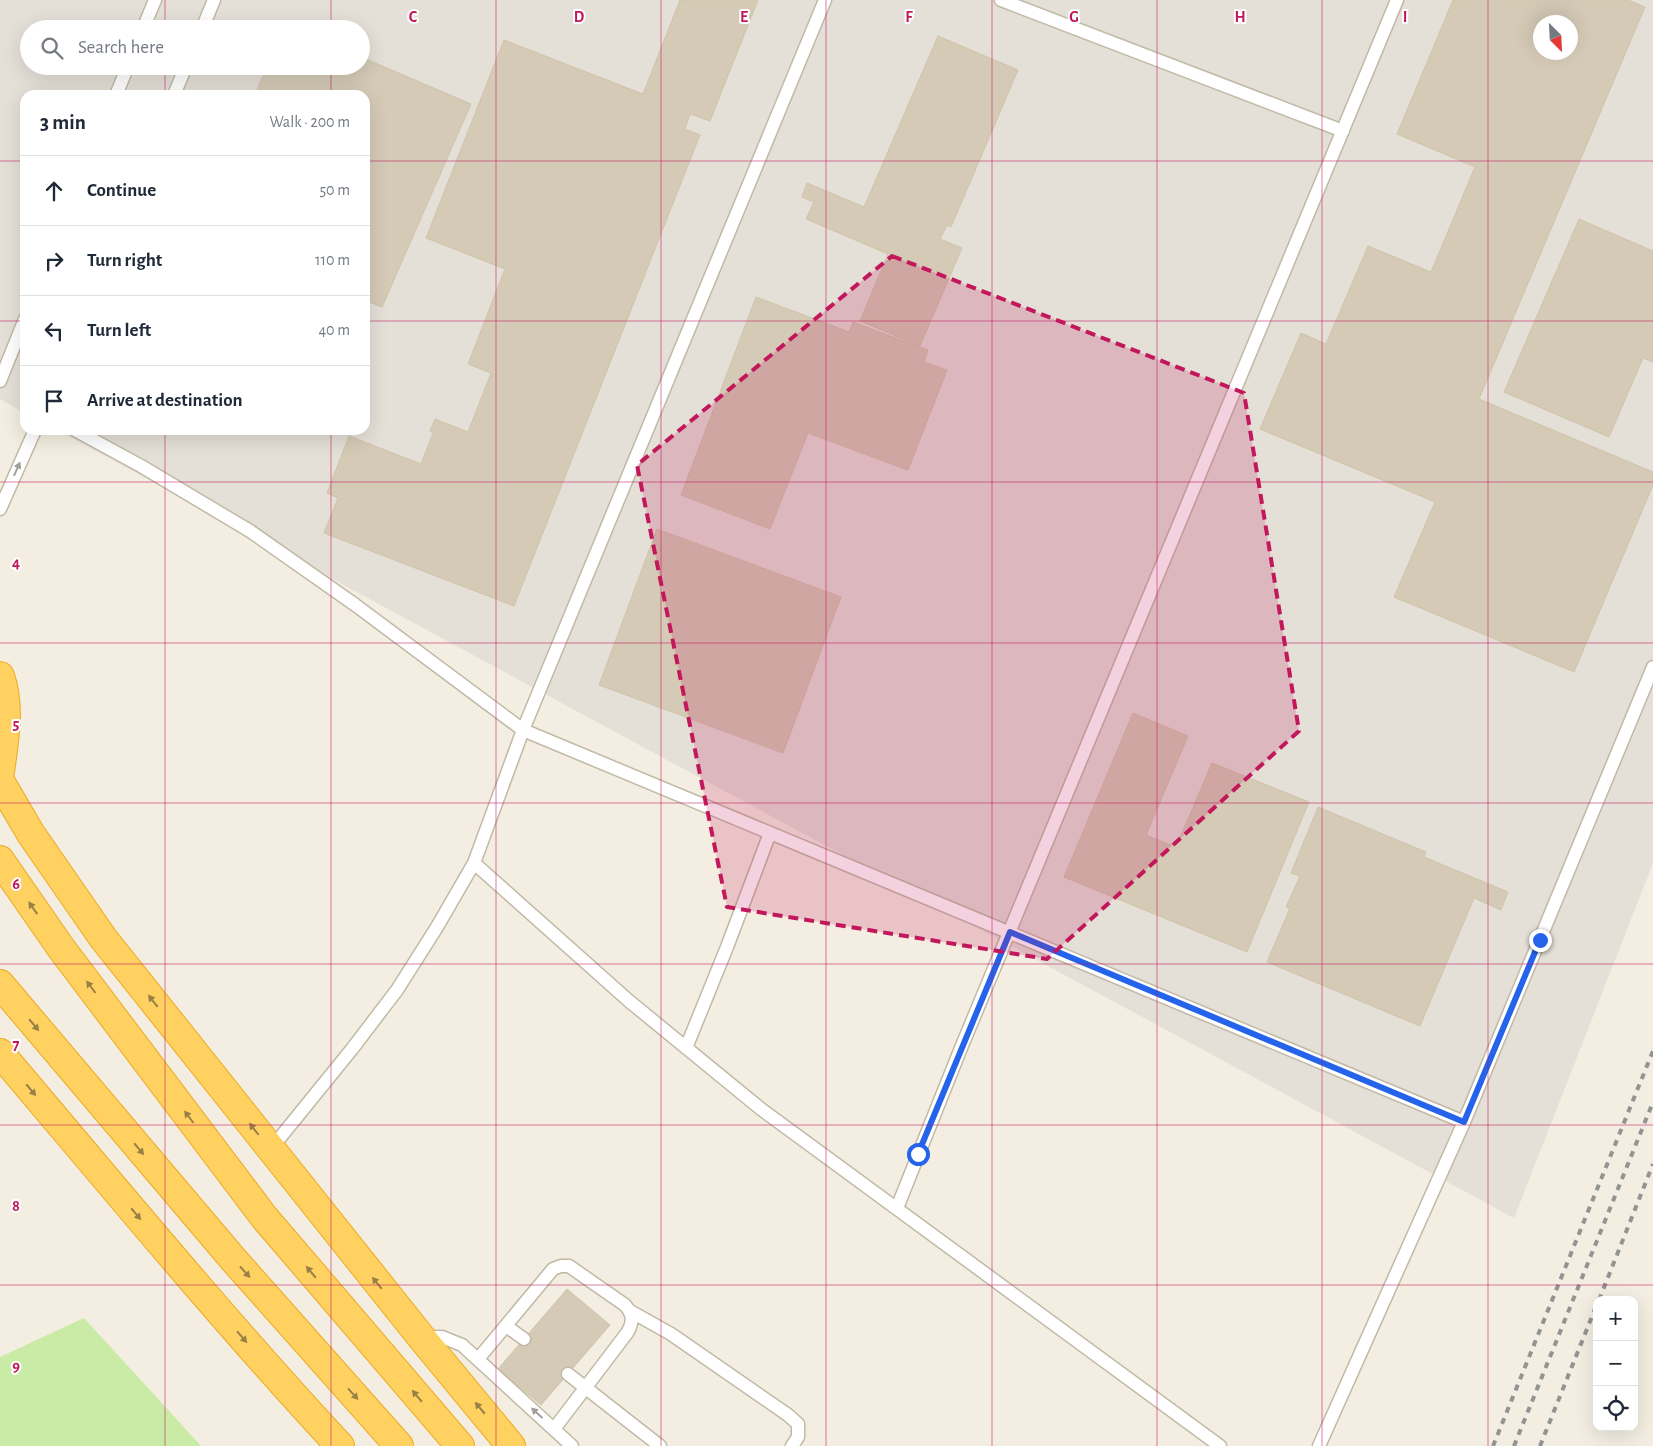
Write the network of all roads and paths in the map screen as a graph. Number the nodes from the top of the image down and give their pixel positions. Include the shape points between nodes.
1 (155, 0) edge
2 (214, 0) edge
3 (825, 0) edge
4 (1001, 0) edge
5 (1397, 0) edge
6 (147, 20) edge
7 (206, 20) edge
8 (124, 75) edge
9 (182, 75) edge
10 (118, 90) edge
11 (176, 90) edge
12 (1343, 131) junction
13 (20, 332) edge
14 (0, 381) edge
15 (32, 435) edge
16 (84, 435) edge
17 (0, 509) edge
18 (1653, 667) edge
19 (0, 676) edge
20 (523, 730) junction
21 (0, 772) edge
22 (0, 781) edge
23 (770, 833) junction
24 (0, 860) edge
25 (474, 863) junction
26 (1010, 932) junction
27 (1, 986) edge
28 (686, 1048) junction
29 (0, 1052) edge
30 (1464, 1122) junction
31 (270, 1150) junction
32 (897, 1208) junction
33 (630, 1311) junction
34 (506, 1326) junction
35 (420, 1337) junction
36 (524, 1339) dead end
37 (478, 1359) junction
38 (568, 1374) dead end
39 (586, 1388) junction
40 (554, 1429) junction
41 (340, 1446) edge
42 (399, 1446) edge
43 (460, 1446) edge
44 (511, 1446) edge
45 (572, 1446) edge
46 (660, 1446) edge
47 (792, 1446) edge
48 (1220, 1446) edge
49 (1319, 1446) edge

1 - 6 lane
2 - 7 lane
3 - 20 lane
4 - 12 lane
5 - 12 lane
8 - 10 lane
9 - 11 lane
12 - 26 lane
13 - 14 lane
17 -> 15 lane
16 - 20 lane via 250,530
18 - 30 lane
19 - 21 highway via 7,722
20 - 23 lane
20 - 25 lane
31 -> 22 highway via 103,938 36,841
23 - 26 lane
23 - 28 lane
43 -> 24 highway via 264,1217 61,948
25 - 28 lane
25 - 31 lane via 397,990
26 - 30 lane
26 - 32 lane
27 -> 42 highway via 233,1259
28 - 32 lane via 760,1109
29 -> 41 highway via 206,1296
30 - 49 lane
35 -> 31 highway
32 - 48 lane
33 - 34 lane via 569,1266 561,1266 553,1269
33 - 39 lane via 631,1326 627,1334
33 - 47 lane via 671,1334 788,1415 798,1424 798,1437
34 - 36 lane
34 - 37 lane
35 - 37 lane via 452,1340
44 -> 35 highway
40 -> 37 lane
38 - 39 lane
39 - 40 lane
39 - 46 lane
40 - 45 lane

